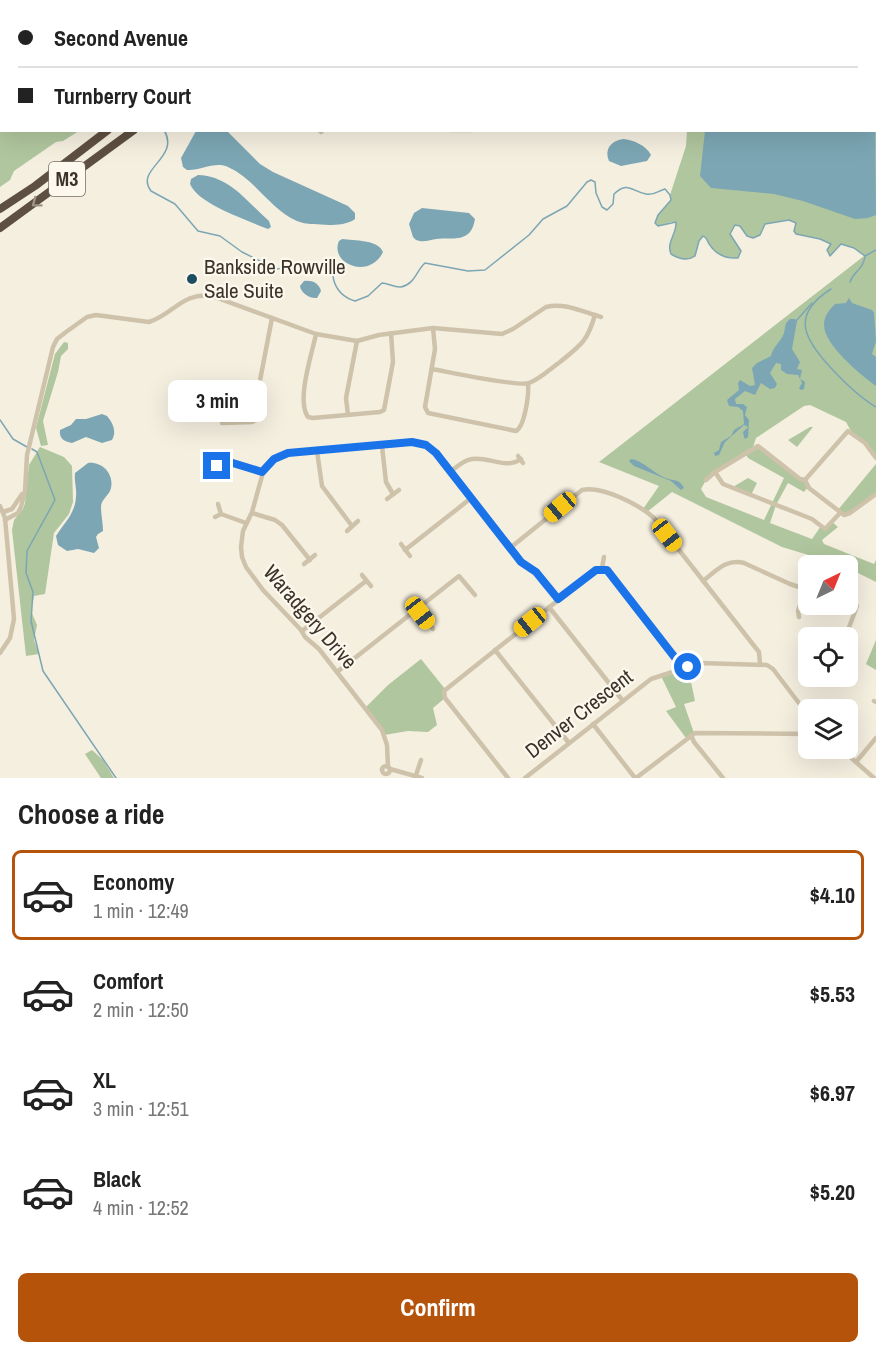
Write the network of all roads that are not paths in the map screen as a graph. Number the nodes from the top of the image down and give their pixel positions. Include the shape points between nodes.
1 (105, 132) edge
2 (131, 132) edge
3 (0, 209) edge
4 (0, 228) edge
5 (272, 318) junction
6 (432, 328) junction
7 (391, 333) junction
8 (316, 334) junction
9 (357, 341) junction
10 (432, 369) junction
11 (528, 384) junction
12 (348, 415) junction
13 (222, 423) dead end
14 (382, 446) junction
15 (316, 452) junction
16 (218, 453) dead end
17 (876, 458) edge
18 (521, 459) dead end
19 (223, 460) junction
20 (217, 466) dead end
21 (262, 472) junction
22 (450, 472) junction
23 (714, 472) junction
24 (706, 480) dead end
25 (805, 480) junction
26 (25, 483) junction
27 (399, 489) dead end
28 (876, 494) edge
29 (393, 495) junction
30 (387, 499) dead end
31 (470, 499) junction
32 (218, 504) dead end
33 (1, 509) edge
34 (252, 513) junction
35 (840, 513) junction
36 (221, 514) junction
37 (215, 517) dead end
38 (5, 520) junction
39 (358, 521) dead end
40 (246, 523) junction
41 (352, 526) junction
42 (347, 531) dead end
43 (401, 544) dead end
44 (510, 548) junction
45 (405, 550) junction
46 (315, 555) dead end
47 (410, 556) dead end
48 (604, 557) dead end
49 (310, 560) junction
50 (304, 564) dead end
51 (602, 568) junction
52 (362, 575) dead end
53 (366, 581) junction
54 (703, 581) junction
55 (371, 586) dead end
56 (798, 586) edge
57 (475, 595) dead end
58 (558, 599) junction
59 (549, 607) junction
60 (417, 609) junction
61 (433, 629) dead end
62 (302, 631) junction
63 (495, 650) junction
64 (0, 653) edge
65 (760, 664) junction
66 (683, 668) junction
67 (337, 672) junction
68 (623, 701) junction
69 (798, 702) edge
70 (593, 724) junction
71 (798, 734) edge
72 (691, 735) junction
73 (876, 738) edge
74 (569, 743) junction
75 (853, 759) edge
76 (421, 760) dead end
77 (856, 762) junction
78 (387, 772) edge
79 (416, 775) junction
80 (866, 776) edge
81 (422, 778) edge
82 (508, 778) edge
83 (525, 778) edge
84 (635, 778) edge
85 (723, 778) edge
86 (874, 778) edge

1 - 3 highway, M3
2 -> 4 highway, M3
5 - 8 street
5 - 13 street via 256,420
5 - 26 street via 201,295 192,296 149,322 87,317 57,339 53,347 27,455
6 - 7 street
6 - 10 street
6 - 11 street via 502,334 552,305 598,316 586,340
7 - 9 street
7 - 12 street via 393,362 384,410
8 - 9 street
8 - 12 street via 304,392 305,412 313,418
9 - 12 street via 346,398
10 - 11 street
10 - 11 street via 425,407 430,415 519,431
14 - 15 street
14 - 22 street via 423,444 436,453
14 - 29 street via 386,482
15 - 21 street via 284,454
15 - 41 street via 321,483
16 - 19 street
17 - 25 street via 865,443 846,432
18 - 22 street via 512,464 472,459
19 - 20 street
19 - 21 street
21 - 34 street, Waradgery Drive
22 - 31 street
23 - 24 street
23 - 25 street via 758,446
23 - 35 street via 722,483 812,519 825,529
25 - 35 street via 809,488
26 - 33 street via 17,504 10,511
26 - 38 street via 21,507
27 - 29 street
28 - 35 street via 849,514
29 - 30 street
31 - 44 street
31 - 45 street
32 - 36 street
33 - 38 street
34 - 40 street, Waradgery Drive
34 - 49 street via 282,525
36 - 37 street
36 - 40 street
38 - 64 street via 13,626
39 - 41 street
40 - 62 street, Waradgery Drive via 241,547 245,565
41 - 42 street
43 - 45 street
44 - 54 street via 577,492 595,488 650,514
44 - 58 street
45 - 47 street
46 - 49 street
48 - 51 street
49 - 50 street
51 - 58 street
51 - 66 street
52 - 53 street
53 - 55 street
53 - 62 street
54 - 56 street via 725,564 736,561
54 - 65 street via 758,650
57 - 60 street via 459,576
58 - 59 street
59 - 63 street
59 - 68 street
60 - 61 street
60 - 67 street
62 - 67 street, Waradgery Drive
63 - 74 street
63 - 82 street via 447,687 444,695
65 - 66 street, Denver Crescent via 703,663
65 - 69 street via 773,669
66 - 68 street, Denver Crescent via 649,681
67 - 78 street, Waradgery Drive via 382,730
68 - 70 street, Denver Crescent
70 - 74 street, Denver Crescent
70 - 84 street
71 - 72 street
72 - 84 street
72 - 85 street
73 - 77 street
74 - 83 street, Denver Crescent
75 - 77 street
76 - 79 street
77 - 80 street
78 - 79 street
79 - 81 street
80 - 86 street

